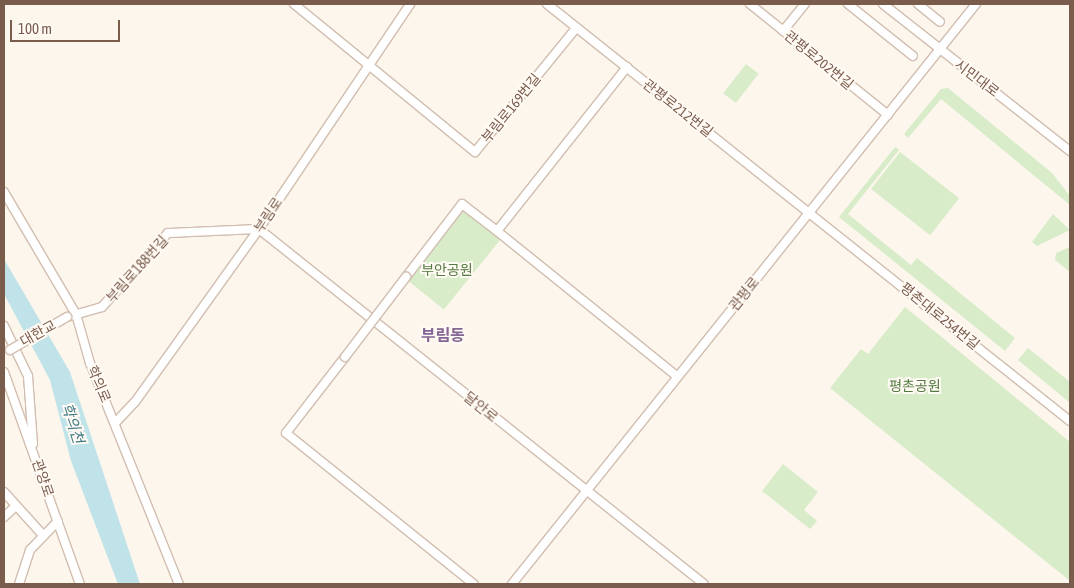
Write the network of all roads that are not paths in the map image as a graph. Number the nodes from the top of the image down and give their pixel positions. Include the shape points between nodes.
1 (294, 4) edge
2 (410, 4) edge
3 (547, 4) edge
4 (750, 4) edge
5 (805, 4) edge
6 (848, 4) edge
7 (883, 4) edge
8 (918, 4) edge
9 (976, 4) edge
10 (940, 22) dead end
11 (576, 28) junction
12 (783, 31) junction
13 (939, 49) junction
14 (913, 56) dead end
15 (368, 67) junction
16 (627, 67) junction
17 (888, 115) junction
18 (1070, 151) edge
19 (4, 192) edge
20 (809, 212) junction
21 (259, 229) junction
22 (497, 231) junction
23 (76, 314) junction
24 (67, 317) joint
25 (4, 326) edge
26 (7, 353) edge
27 (4, 372) edge
28 (678, 376) junction
29 (117, 421) junction
30 (1070, 421) edge
31 (33, 449) junction
32 (4, 492) edge
33 (587, 492) junction
34 (16, 506) junction
35 (4, 517) edge
36 (58, 521) junction
37 (42, 534) junction
38 (19, 584) edge
39 (80, 584) edge
40 (179, 584) edge
41 (474, 584) edge
42 (512, 584) edge
43 (704, 584) edge

1 - 15 street
2 - 15 street, 부림로
3 - 11 street, 관평로212번길
4 - 12 street, 관평로202번길
5 - 12 street
6 - 14 street
7 - 13 street, 시민대로
8 - 10 street
9 - 13 street, 관평로
11 - 15 street, 부림로169번길 via 475,152
11 - 16 street, 관평로212번길
12 - 17 street, 관평로202번길
13 - 17 street, 관평로
13 - 18 street, 시민대로
15 - 21 street, 부림로
16 - 20 street, 관평로212번길
16 - 22 street
17 - 20 street, 관평로
19 - 23 street, 학의로
20 - 28 street, 관평로
20 - 30 street, 평촌대로254번길
21 - 23 street, 부림로188번길 via 168,233 102,307
21 - 29 street, 부림로 via 135,402
21 - 33 street, 달안로
22 - 28 street
22 - 41 street, bridge via 462,204 286,433
23 - 24 street, 부림로188번길
23 - 29 street, 학의로 via 93,372
24 - 26 street, 대한교, bridge
25 - 31 street via 28,376
27 - 31 street, 관양로
28 - 33 street, 관평로
29 - 40 street, 학의로
31 - 36 street, 관양로
32 - 34 street
33 - 42 street, 관평로
33 - 43 street, 달안로
34 - 35 street
34 - 37 street
36 - 37 street
36 - 39 street, 관양로
37 - 38 street via 30,550

